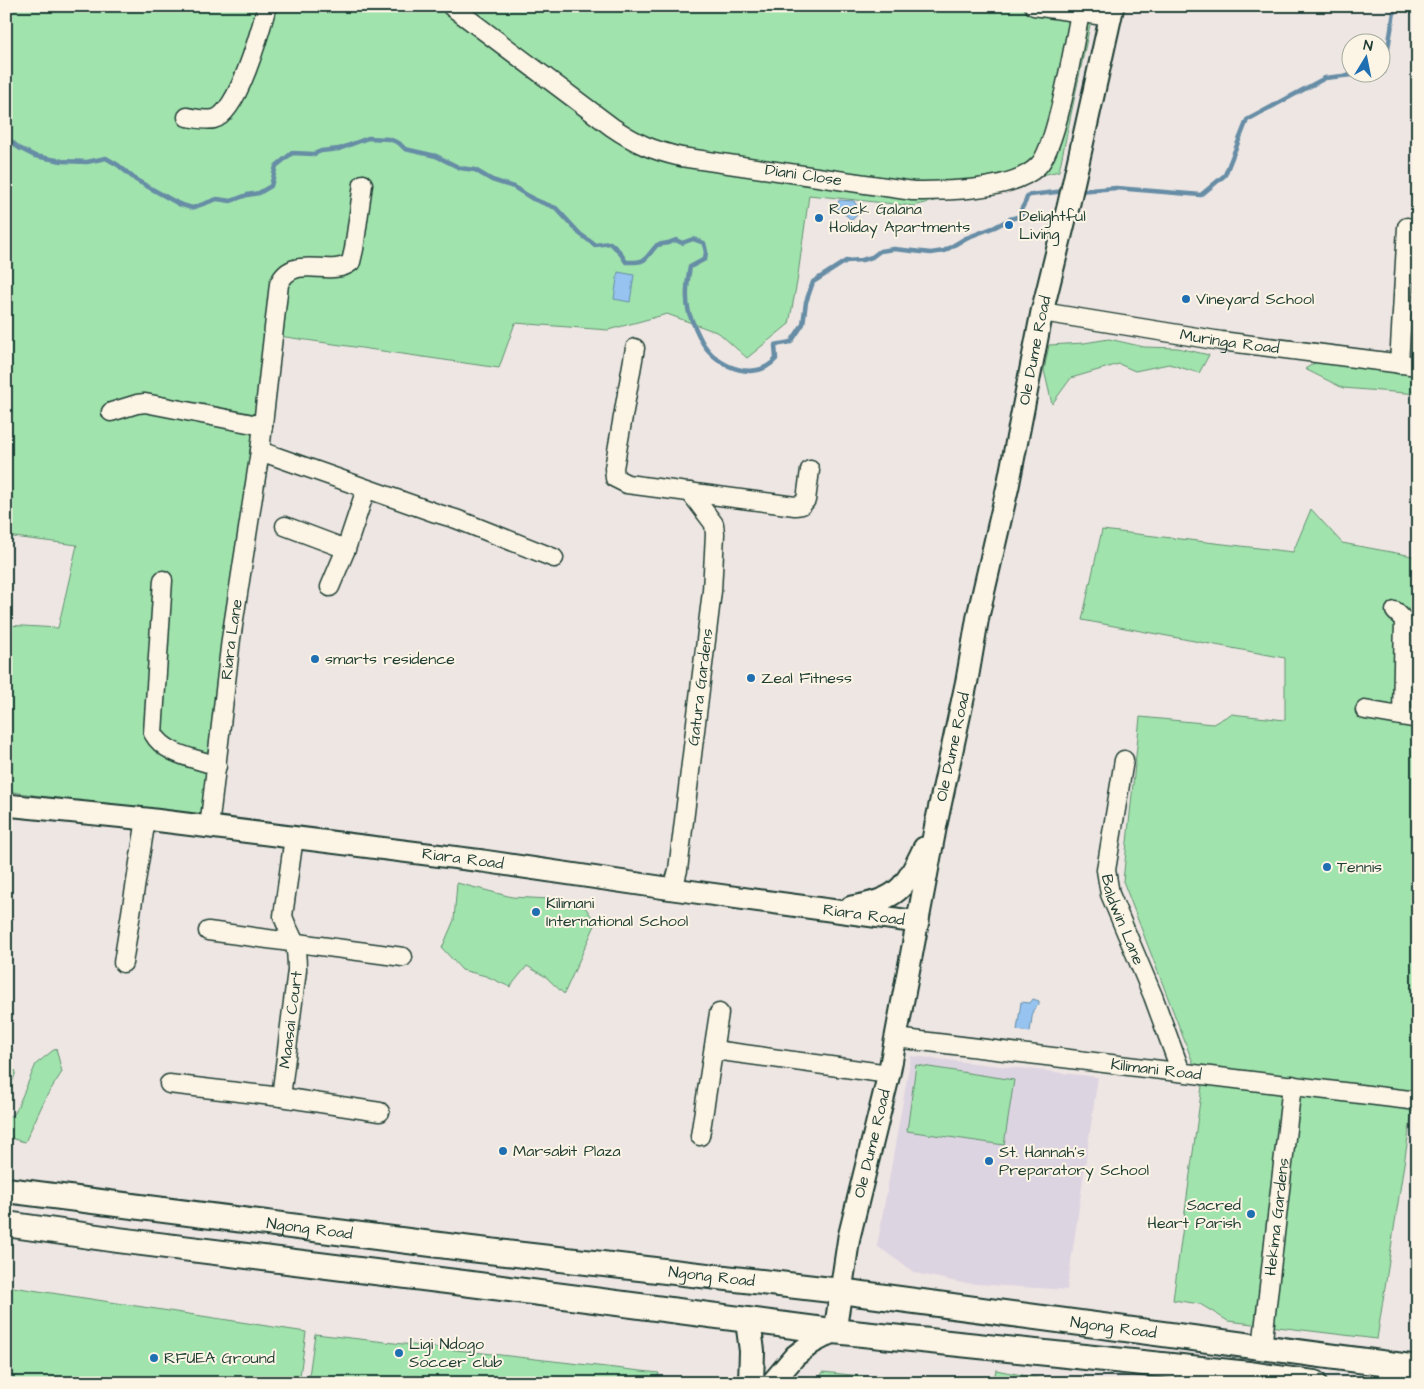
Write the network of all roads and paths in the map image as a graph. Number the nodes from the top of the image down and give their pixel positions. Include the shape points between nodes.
1 (267, 6) edge
2 (451, 6) edge
3 (1034, 6) edge
4 (1112, 12) edge
5 (1080, 13) junction
6 (187, 116) dead end
7 (363, 184) dead end
8 (1407, 227) dead end
9 (1042, 312) junction
10 (634, 348) dead end
11 (1399, 364) junction
12 (1418, 366) edge
13 (111, 412) dead end
14 (263, 426) junction
15 (260, 451) junction
16 (810, 470) dead end
17 (366, 489) junction
18 (690, 492) junction
19 (285, 526) dead end
20 (346, 549) junction
21 (554, 558) dead end
22 (163, 580) dead end
23 (330, 587) dead end
24 (1395, 611) dead end
25 (1365, 710) dead end
26 (1410, 717) edge
27 (1124, 760) dead end
28 (217, 766) junction
29 (6, 805) edge
30 (146, 819) junction
31 (936, 824) junction
32 (209, 828) junction
33 (294, 837) junction
34 (673, 889) junction
35 (833, 910) junction
36 (918, 922) junction
37 (208, 931) dead end
38 (294, 942) junction
39 (403, 957) dead end
40 (124, 963) dead end
41 (719, 1013) dead end
42 (896, 1038) junction
43 (714, 1050) junction
44 (1181, 1072) junction
45 (889, 1074) junction
46 (169, 1084) dead end
47 (1292, 1085) junction
48 (281, 1097) junction
49 (1418, 1101) edge
50 (380, 1112) dead end
51 (700, 1136) dead end
52 (6, 1190) edge
53 (6, 1224) edge
54 (840, 1291) junction
55 (748, 1321) junction
56 (835, 1332) junction
57 (1262, 1348) junction
58 (1418, 1368) edge
59 (751, 1383) edge
60 (772, 1383) edge
61 (1314, 1383) edge

1 - 6 street via 251,61 226,110 213,120
2 - 5 street, Diani Close via 612,127 652,150 913,191 988,187 1020,177 1038,166 1050,144
3 - 5 street
4 - 5 street
4 - 9 street, Ole Dume Road
7 - 14 street, Riara Lane via 350,262 344,266 289,271 282,276
8 - 11 street
9 - 11 street, Muringa Road via 1221,341
9 - 31 street, Ole Dume Road
10 - 18 street via 615,478 627,484
11 - 12 street, Muringa Road
13 - 14 street via 145,403
14 - 15 street, Riara Lane
15 - 17 street
15 - 28 street, Riara Lane via 231,639
16 - 18 street via 806,500 802,505
17 - 20 street
17 - 21 street via 456,519
18 - 34 street, Gatura Gardens via 714,524 715,534 712,591
19 - 20 street
20 - 23 street
22 - 28 street via 154,733 166,749
24 - 26 street via 1404,620
25 - 26 street
27 - 44 street, Baldwin Lane via 1106,870 1107,882
28 - 32 street, Riara Lane
29 - 30 street, Riara Road
30 - 32 street, Riara Road
30 - 40 street
31 - 35 street via 918,862 903,886 892,896
31 - 36 street, Ole Dume Road
32 - 33 street, Riara Road
33 - 34 street, Riara Road
33 - 38 street, Maasai Court via 283,916
34 - 35 street, Riara Road
35 - 36 street, Riara Road
36 - 42 street, Ole Dume Road
37 - 38 street
38 - 39 street
38 - 48 street, Maasai Court via 297,970
41 - 43 street
42 - 44 street, Kilimani Road
42 - 45 street, Ole Dume Road
43 - 45 street
43 - 51 street
44 - 47 street, Kilimani Road
45 - 54 street, Ole Dume Road via 849,1237
46 - 48 street
47 - 49 street, Kilimani Road
47 - 57 street, Hekima Gardens
48 - 50 street
52 - 54 main road, Ngong Road via 471,1249
53 - 55 main road, Ngong Road
54 - 56 street, Ole Dume Road
54 - 57 main road, Ngong Road
55 - 56 main road, Ngong Road
55 - 59 main road via 752,1351
56 - 60 street via 795,1356
56 - 61 main road, Ngong Road
57 - 58 main road, Ngong Road

